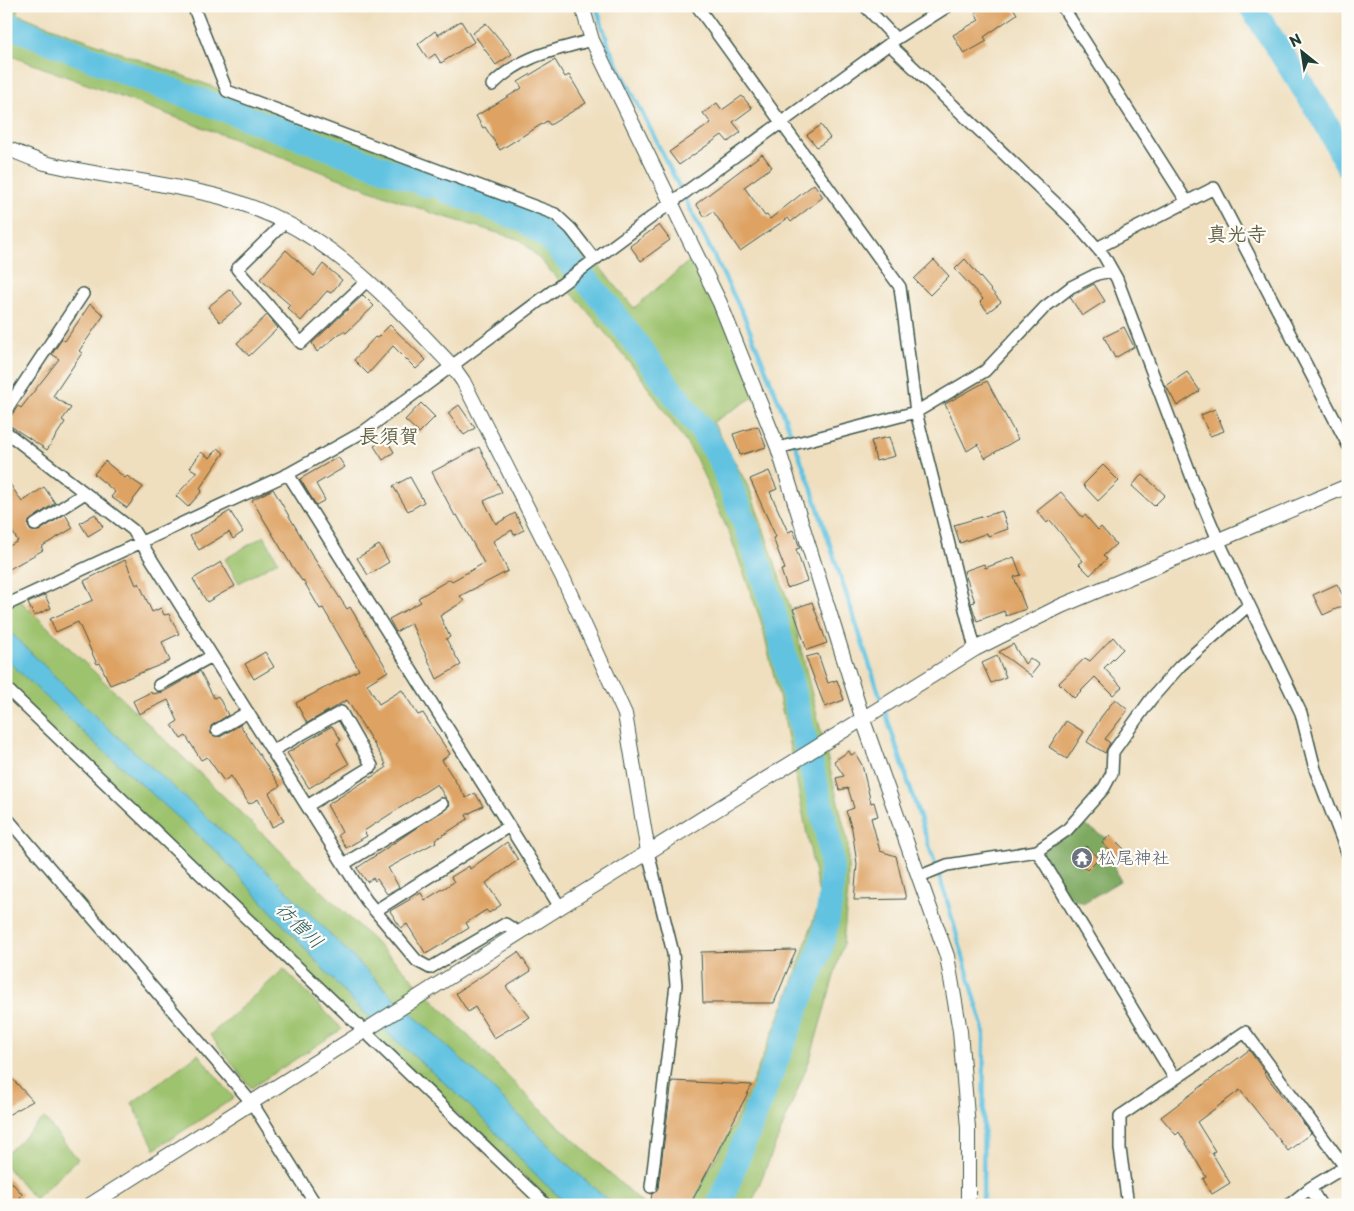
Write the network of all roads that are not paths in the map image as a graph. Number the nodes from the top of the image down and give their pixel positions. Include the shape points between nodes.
1 (193, 6) edge
2 (582, 6) edge
3 (697, 6) edge
4 (865, 6) edge
5 (948, 6) edge
6 (1062, 6) edge
7 (592, 40) junction
8 (893, 42) junction
9 (492, 85) dead end
10 (781, 124) junction
11 (6, 148) edge
12 (672, 202) junction
13 (1187, 202) junction
14 (285, 222) junction
15 (1097, 248) junction
16 (595, 260) junction
17 (1112, 271) junction
18 (368, 280) junction
19 (83, 294) dead end
20 (453, 367) junction
21 (6, 410) edge
22 (916, 412) junction
23 (6, 432) edge
24 (1348, 444) edge
25 (778, 448) junction
26 (288, 474) junction
27 (1348, 486) edge
28 (85, 493) junction
29 (35, 525) dead end
30 (1218, 540) junction
31 (141, 542) junction
32 (8, 604) edge
33 (1249, 605) junction
34 (975, 649) junction
35 (212, 656) junction
36 (159, 685) dead end
37 (6, 688) edge
38 (248, 712) junction
39 (863, 720) junction
40 (217, 730) dead end
41 (272, 751) junction
42 (442, 804) dead end
43 (307, 806) junction
44 (6, 817) edge
45 (509, 826) junction
46 (1037, 851) junction
47 (648, 852) junction
48 (1348, 855) edge
49 (344, 864) junction
50 (918, 877) junction
51 (560, 907) junction
52 (376, 911) junction
53 (519, 933) junction
54 (368, 1030) junction
55 (1175, 1079) junction
56 (252, 1102) junction
57 (1346, 1166) edge
58 (651, 1187) dead end
59 (1310, 1188) junction
60 (90, 1205) edge
61 (316, 1205) edge
62 (546, 1205) edge
63 (968, 1205) edge
64 (1128, 1205) edge
65 (1289, 1205) edge
66 (1321, 1205) edge

1 - 16 street via 227,91 554,214 571,229
2 - 7 street
3 - 10 street
4 - 8 street
5 - 8 street
6 - 13 street
7 - 9 street via 524,60
7 - 12 street
8 - 10 street
8 - 15 street via 1070,217
10 - 12 street
10 - 22 street via 900,287
11 - 14 street via 44,162 220,197
12 - 16 street
12 - 25 street via 720,304
13 - 15 street
13 - 24 street via 1214,188
14 - 18 street via 330,248
14 - 18 street via 237,269 301,343
15 - 17 street
16 - 20 street
17 - 22 street via 1097,274 1070,287 984,371
17 - 30 street
18 - 20 street
19 - 21 street
20 - 26 street via 363,432
20 - 47 street via 558,570 625,714
22 - 25 street
22 - 34 street
23 - 28 street
25 - 39 street
26 - 31 street
26 - 45 street
27 - 30 street
28 - 29 street
28 - 31 street via 133,530
30 - 33 street
30 - 34 street via 1061,606
31 - 32 street
31 - 35 street
33 - 46 street via 1180,666 1151,699 1113,752 1112,773 1104,788 1067,830
33 - 48 street via 1301,713 1315,769
34 - 39 street
35 - 36 street
35 - 38 street
37 - 54 street
38 - 40 street
38 - 41 street
39 - 47 street
39 - 50 street
41 - 43 street
41 - 43 street via 341,712 372,766
42 - 49 street
43 - 49 street
44 - 56 street
45 - 51 street
45 - 52 street
46 - 50 street via 947,865
46 - 55 street
47 - 51 street
47 - 58 street via 673,953 676,984
49 - 52 street
50 - 63 street via 947,956 956,1000 968,1128
51 - 53 street
52 - 53 street via 417,961 430,968 505,924
53 - 54 street
54 - 56 street
54 - 62 street
55 - 57 street via 1244,1032
55 - 64 street via 1120,1116 1120,1149
56 - 60 street
56 - 61 street
57 - 59 street
59 - 65 street
59 - 66 street

